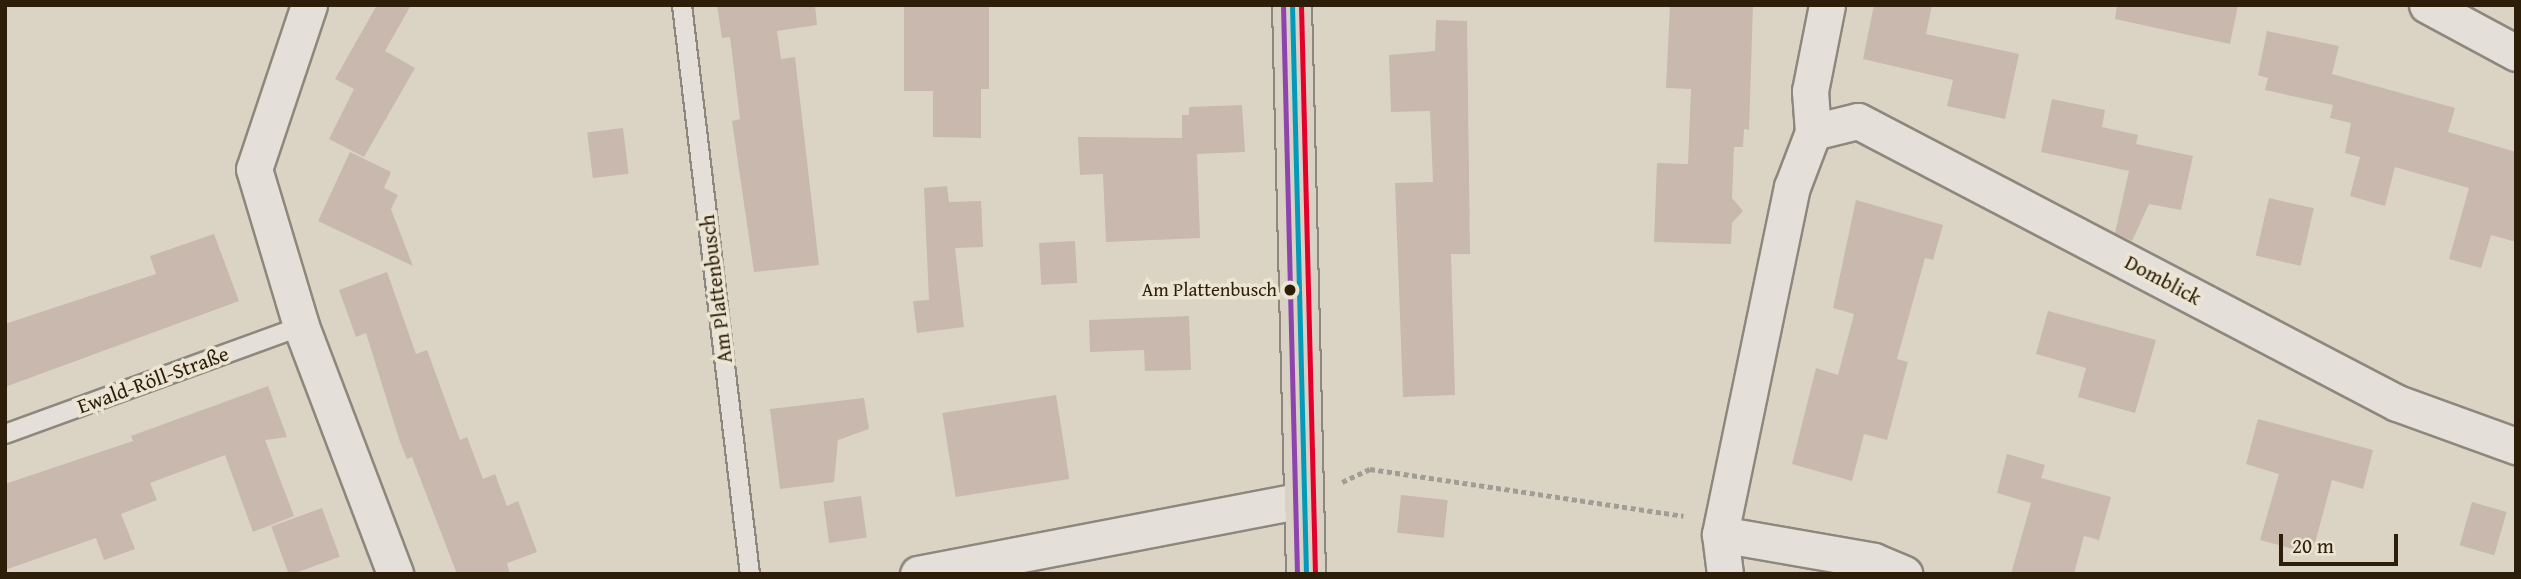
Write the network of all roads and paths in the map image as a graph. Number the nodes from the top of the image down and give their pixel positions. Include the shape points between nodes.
1 (309, 5) edge
2 (682, 5) edge
3 (1292, 5) edge
4 (1827, 5) edge
5 (2427, 5) edge
6 (2516, 53) edge
7 (1813, 132) junction
8 (301, 326) junction
9 (5, 435) edge
10 (2516, 446) edge
11 (1303, 500) junction
12 (1720, 534) junction
13 (926, 572) edge
14 (395, 574) edge
15 (750, 574) edge
16 (1306, 574) edge
17 (1725, 574) edge
18 (1904, 574) edge

1 - 8 street via 254,169
2 - 15 lane, Am Plattenbusch
3 - 11 main road
4 - 7 street via 1810,91
5 - 6 street
7 - 10 street, Domblick via 1858,121 2397,403
7 - 12 street via 1792,187
8 - 9 lane, Ewald-Röll-Straße
8 - 14 street
11 - 12 path via 1370,469 1683,515
11 - 13 street
11 - 16 main road
12 - 17 street
12 - 18 street via 1874,561

